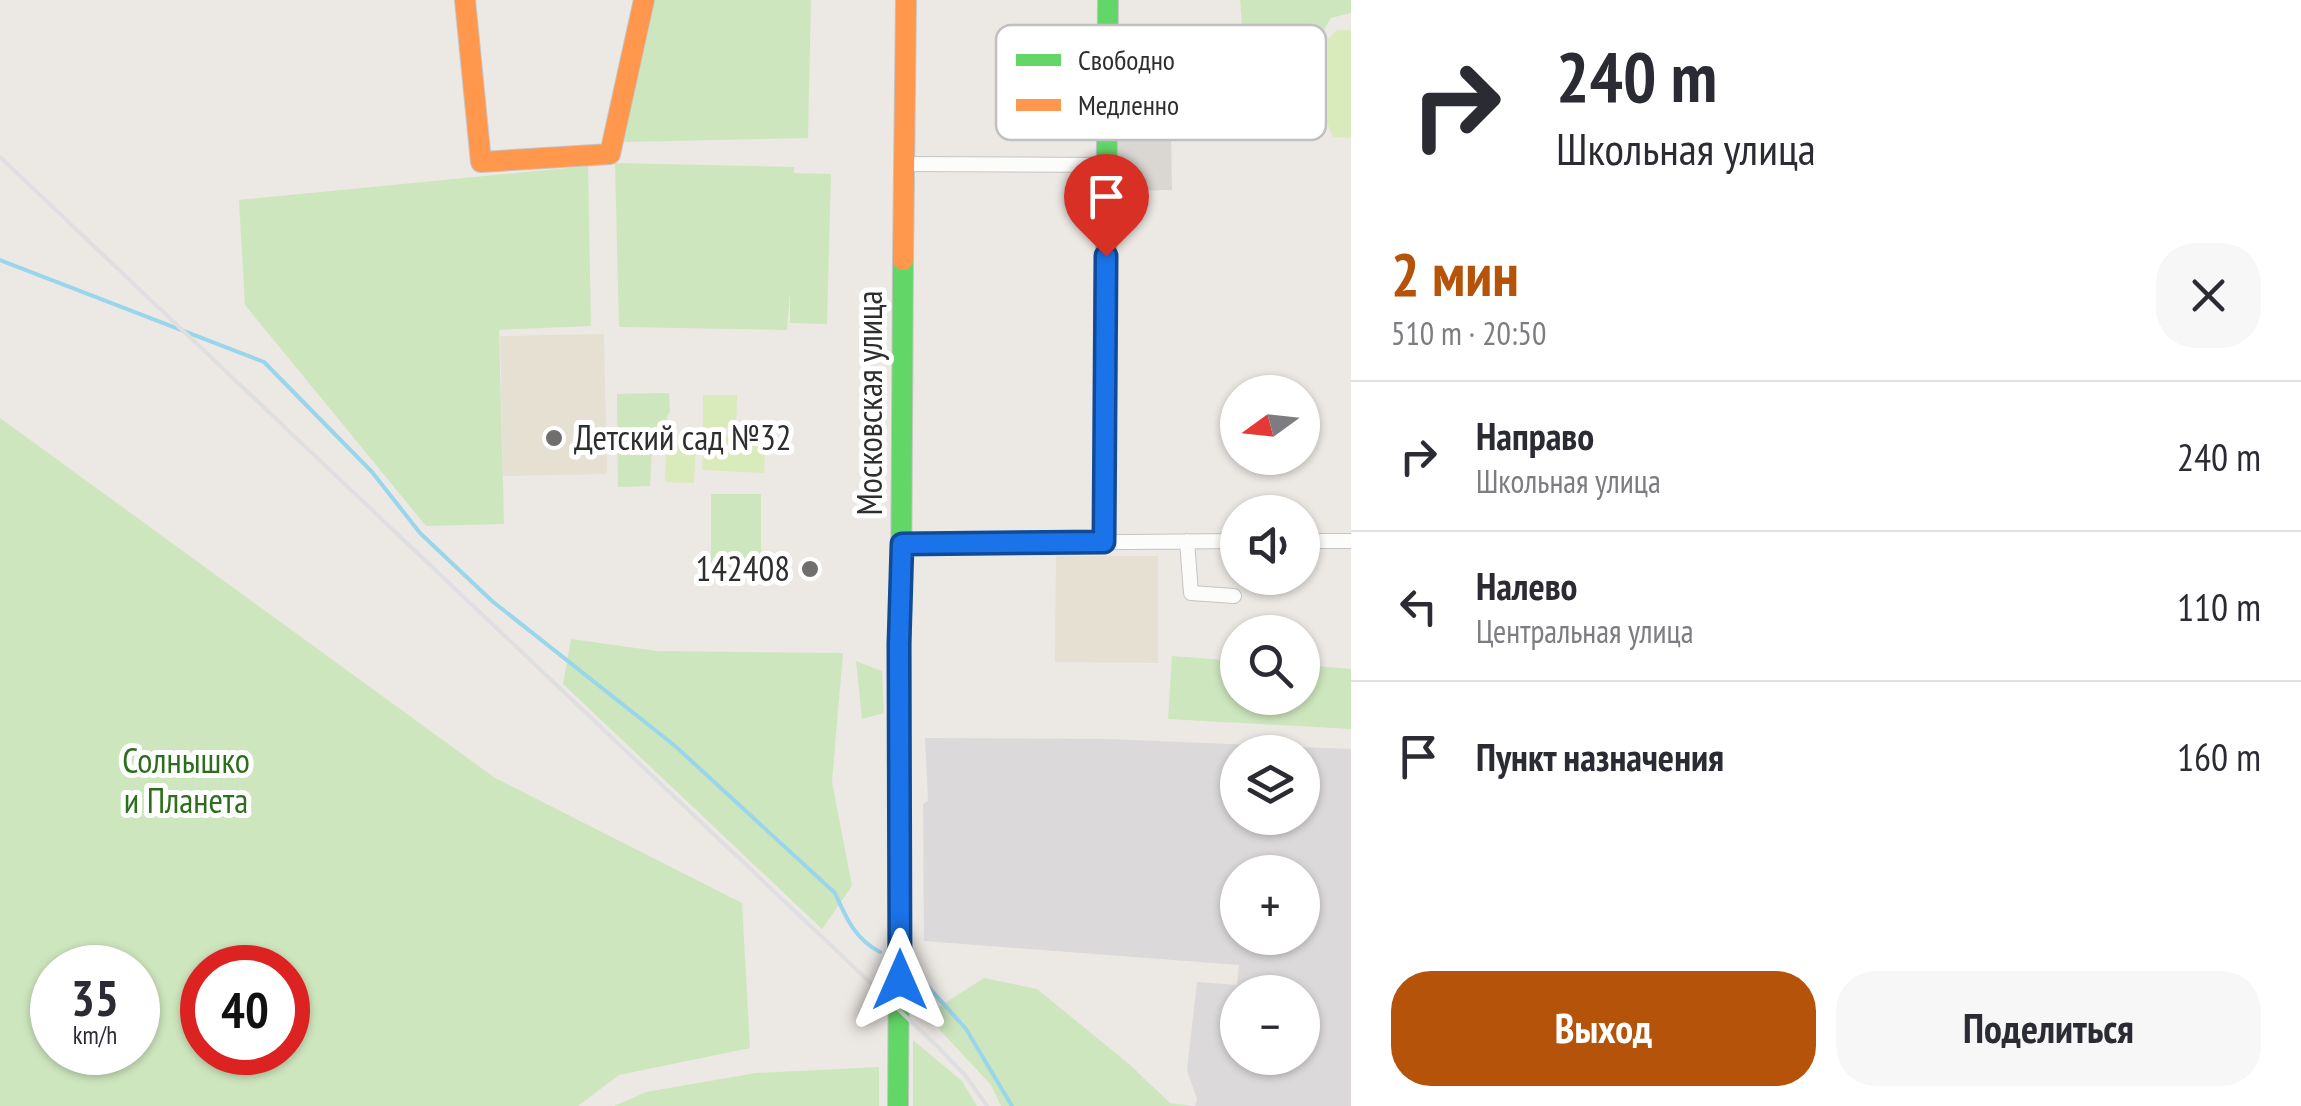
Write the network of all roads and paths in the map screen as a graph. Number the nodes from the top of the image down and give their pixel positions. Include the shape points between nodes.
1 (465, 0) edge
2 (644, 0) edge
3 (906, 0) edge
4 (1108, 0) edge
5 (1108, 25) edge
6 (1106, 140) edge
7 (905, 164) junction
8 (1106, 165) junction
9 (1320, 541) edge
10 (1351, 541) edge
11 (1104, 542) junction
12 (1186, 542) junction
13 (1220, 542) edge
14 (902, 544) junction
15 (1234, 596) dead end
16 (898, 1106) edge

1 - 2 street via 481,162 610,154
3 - 7 street, Московская улица
4 - 5 street
6 - 8 street
7 - 8 street
7 - 14 street, Московская улица
8 - 11 street
9 - 10 street
11 - 12 street
11 - 14 street
12 - 13 street
12 - 15 street via 1191,594
14 - 16 street, Московская улица

